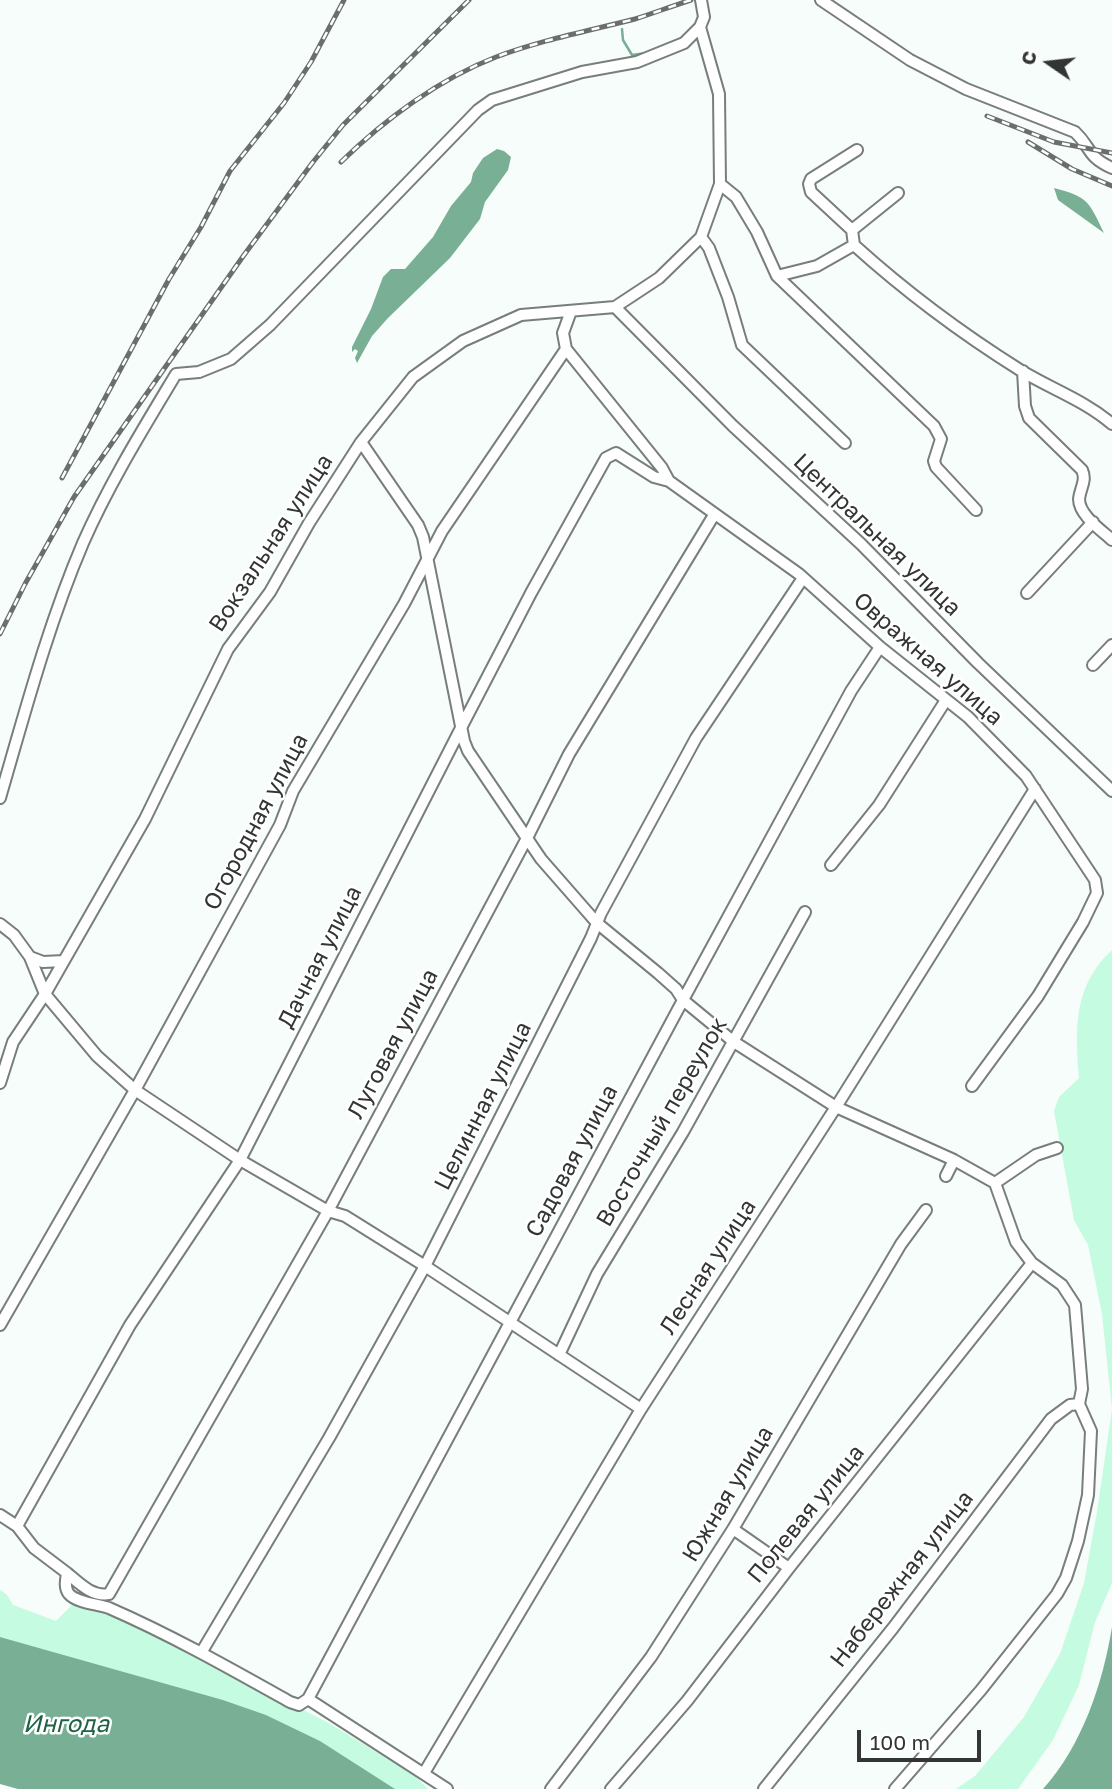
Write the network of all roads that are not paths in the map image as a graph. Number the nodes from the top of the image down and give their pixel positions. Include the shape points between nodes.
1 (821, 0) edge
2 (706, 1) edge
3 (700, 27) junction
4 (857, 150) dead end
5 (1112, 168) edge
6 (720, 184) junction
7 (898, 192) dead end
8 (852, 230) junction
9 (701, 237) junction
10 (854, 245) junction
11 (777, 276) junction
12 (615, 307) junction
13 (571, 311) junction
14 (566, 349) junction
15 (1023, 371) junction
16 (1112, 424) edge
17 (361, 442) junction
18 (845, 443) dead end
19 (669, 481) junction
20 (976, 510) dead end
21 (714, 515) junction
22 (1093, 522) junction
23 (1112, 540) edge
24 (427, 558) junction
25 (803, 578) junction
26 (1027, 593) dead end
27 (1112, 645) edge
28 (880, 647) junction
29 (1093, 665) dead end
30 (946, 700) junction
31 (461, 726) junction
32 (1109, 784) edge
33 (1035, 789) junction
34 (0, 797) edge
35 (527, 838) junction
36 (831, 865) dead end
37 (804, 912) dead end
38 (597, 923) junction
39 (0, 924) edge
40 (30, 957) junction
41 (64, 961) junction
42 (45, 994) junction
43 (682, 1000) junction
44 (734, 1042) junction
45 (0, 1083) edge
46 (972, 1086) dead end
47 (135, 1090) junction
48 (836, 1107) junction
49 (1057, 1148) dead end
50 (240, 1160) junction
51 (954, 1160) junction
52 (946, 1176) dead end
53 (995, 1183) junction
54 (328, 1210) junction
55 (926, 1210) dead end
56 (1032, 1264) junction
57 (425, 1266) junction
58 (510, 1322) junction
59 (0, 1325) edge
60 (559, 1355) junction
61 (1079, 1404) junction
62 (641, 1409) junction
63 (0, 1515) edge
64 (17, 1527) junction
65 (733, 1529) junction
66 (789, 1568) junction
67 (66, 1573) junction
68 (201, 1653) junction
69 (308, 1699) junction
70 (424, 1773) junction
71 (447, 1789) edge
72 (551, 1789) edge
73 (611, 1789) edge
74 (764, 1789) edge
75 (895, 1789) edge

1 - 5 street via 910,60 966,89 1075,132 1088,152
2 - 3 street
3 - 6 street via 719,94
3 - 34 street via 684,43 637,62 582,72 492,100 231,359 199,372 176,374 84,541 56,611
4 - 8 street via 808,184
6 - 9 street, Вокзальная улица
6 - 11 street via 736,197
7 - 8 street
8 - 10 street
9 - 12 street, Вокзальная улица via 660,278
9 - 18 street via 728,297 742,345
10 - 11 street via 817,266
10 - 15 street via 948,322
11 - 20 street via 934,426 941,439 936,467
12 - 13 street, Вокзальная улица
12 - 32 street, Центральная улица via 978,663
13 - 14 street via 563,333
13 - 17 street, Вокзальная улица via 521,315 463,341 413,377
14 - 19 street, Овражная улица
14 - 24 street, Огородная улица
15 - 16 street
15 - 22 street via 1029,418 1082,470 1080,507
17 - 24 street via 418,525
17 - 41 street, Вокзальная улица via 270,592 228,649 145,819
19 - 21 street, Овражная улица
19 - 31 street, Дачная улица via 616,453 606,457
21 - 25 street, Овражная улица
21 - 35 street, Луговая улица via 569,754
22 - 23 street
22 - 26 street
24 - 31 street
24 - 47 street, Огородная улица via 293,791 280,825
25 - 28 street, Овражная улица
25 - 38 street, Целинная улица via 696,738
27 - 29 street
28 - 30 street, Овражная улица
28 - 43 street, Садовая улица via 851,691
30 - 33 street, Овражная улица via 968,717
30 - 36 street via 879,805
31 - 35 street via 468,751
31 - 50 street, Дачная улица
33 - 46 street, Овражная улица via 1095,880 1097,893 1038,996
33 - 48 street, Лесная улица
35 - 38 street
35 - 54 street, Луговая улица
37 - 44 street, Восточный переулок
38 - 43 street via 658,972
38 - 57 street, Целинная улица
39 - 40 street
40 - 41 street
40 - 42 street
41 - 42 street, Вокзальная улица
42 - 45 street, Вокзальная улица via 13,1042
42 - 47 street via 97,1056
43 - 44 street
43 - 58 street, Садовая улица
44 - 48 street
44 - 60 street, Восточный переулок via 597,1274
47 - 50 street
47 - 59 street, Огородная улица
48 - 51 street
48 - 62 street, Лесная улица
49 - 53 street via 1037,1155
50 - 54 street
50 - 64 street, Дачная улица via 130,1325
51 - 52 street
51 - 53 street
53 - 56 street via 1016,1242
54 - 57 street
54 - 67 street, Луговая улица via 109,1594 93,1593
55 - 65 street, Южная улица via 901,1244
56 - 61 street via 1062,1285 1075,1305 1082,1389
56 - 66 street, Полевая улица
57 - 58 street
57 - 68 street, Целинная улица
58 - 60 street
58 - 69 street, Садовая улица
60 - 62 street
61 - 74 street, Набережная улица via 1051,1419
61 - 75 street via 1091,1431 1088,1495 1066,1578 1020,1643
62 - 70 street, Лесная улица
63 - 64 street
64 - 67 street via 34,1548
65 - 66 street
65 - 72 street, Южная улица via 651,1657
66 - 73 street, Полевая улица via 687,1701
67 - 68 street via 68,1593 74,1597
68 - 69 street via 290,1702
69 - 70 street
70 - 71 street

